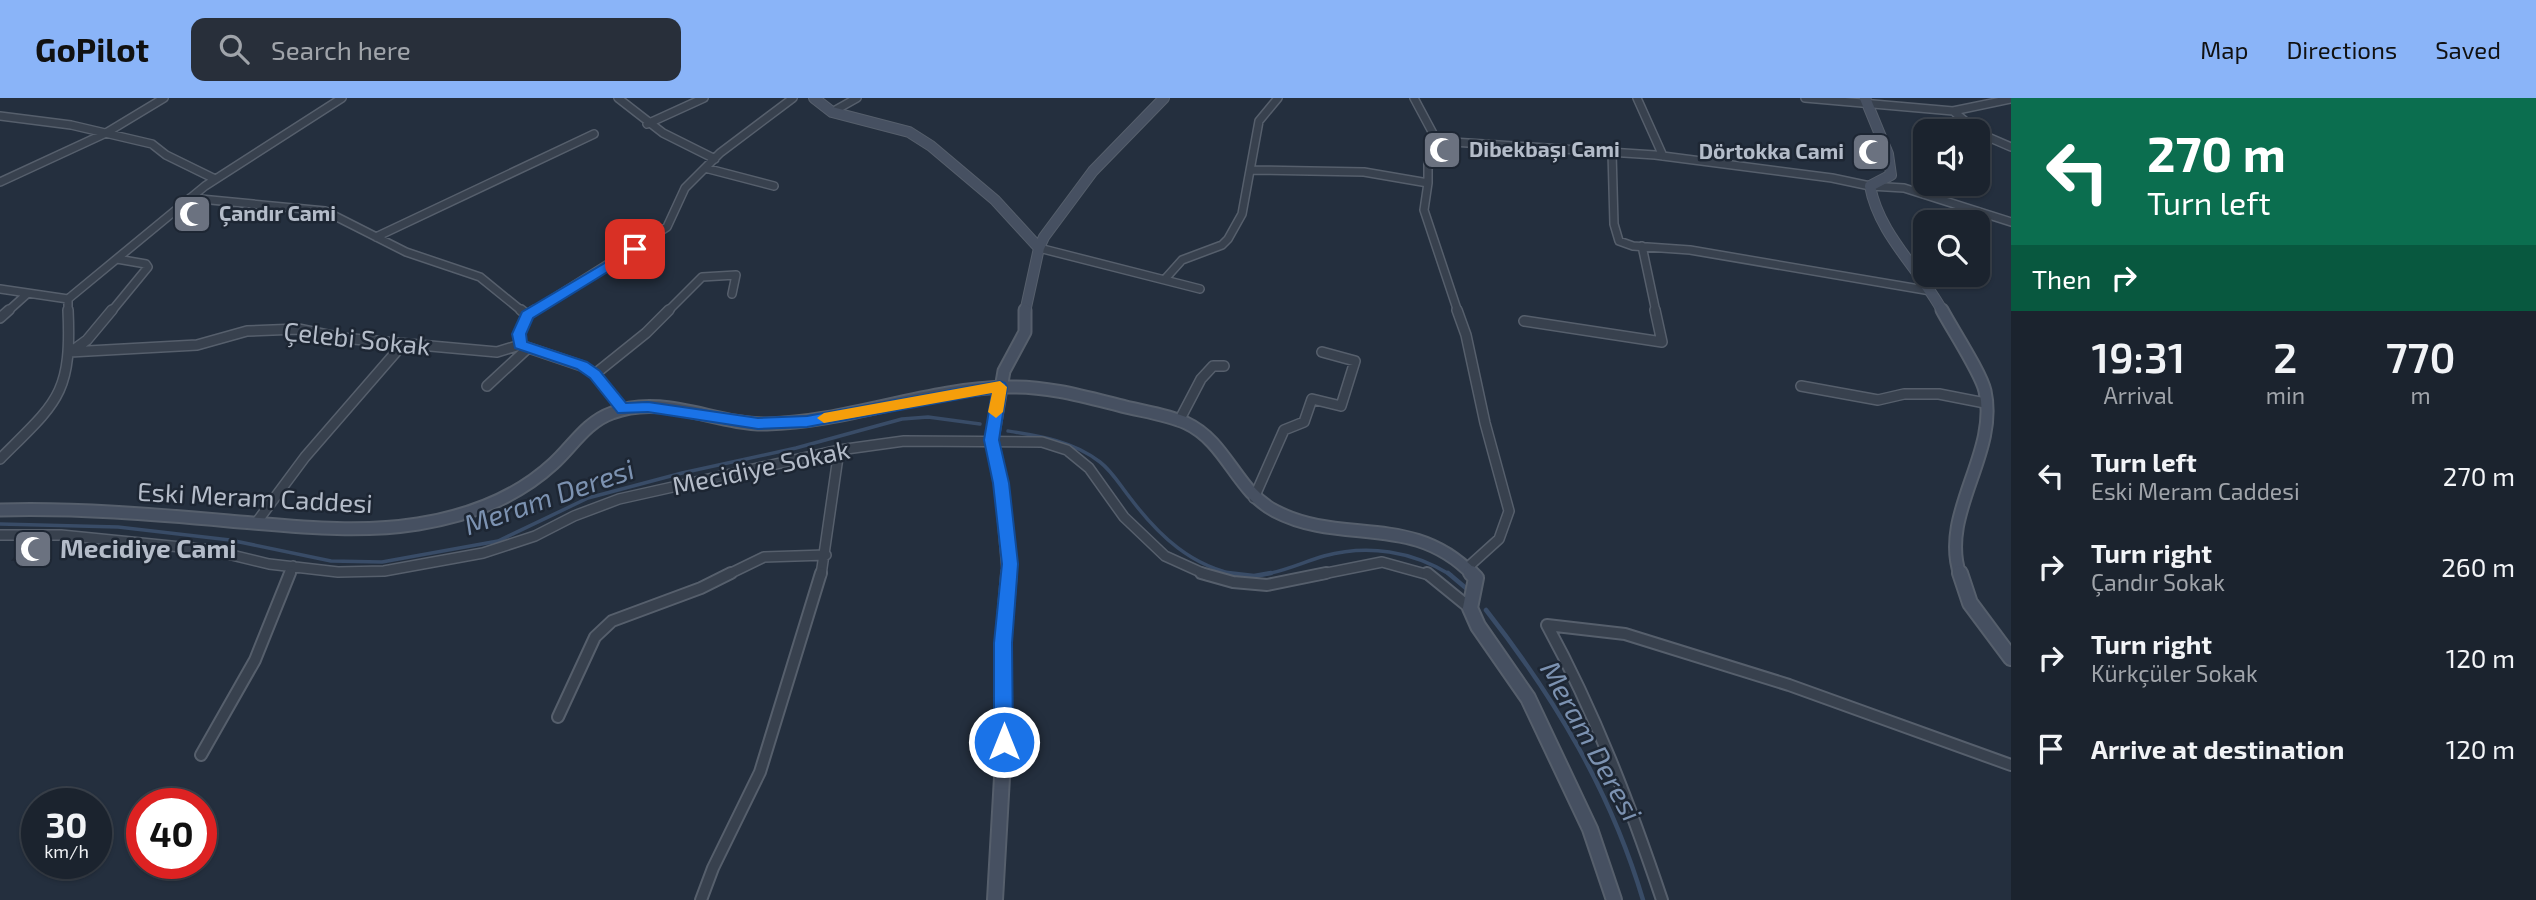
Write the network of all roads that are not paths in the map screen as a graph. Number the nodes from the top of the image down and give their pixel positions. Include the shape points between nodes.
1 (143, 98) edge
2 (164, 98) edge
3 (342, 98) edge
4 (618, 98) edge
5 (704, 98) edge
6 (793, 98) edge
7 (814, 98) edge
8 (857, 98) edge
9 (1164, 98) edge
10 (1278, 98) edge
11 (1414, 98) edge
12 (1637, 98) edge
13 (1805, 98) edge
14 (1866, 100) edge
15 (2009, 101) edge
16 (153, 103) junction
17 (832, 111) junction
18 (1953, 111) junction
19 (0, 116) edge
20 (647, 124) junction
21 (106, 133) junction
22 (594, 134) dead end
23 (1437, 141) junction
24 (2011, 147) edge
25 (1612, 152) junction
26 (1663, 156) junction
27 (715, 159) junction
28 (705, 168) junction
29 (1252, 170) junction
30 (215, 180) junction
31 (0, 182) edge
32 (1428, 183) junction
33 (774, 186) dead end
34 (1870, 186) junction
35 (190, 198) junction
36 (2011, 222) edge
37 (376, 237) junction
38 (1642, 246) junction
39 (1039, 248) junction
40 (117, 259) junction
41 (1165, 279) junction
42 (0, 289) edge
43 (1199, 289) dead end
44 (1931, 291) junction
45 (27, 294) junction
46 (732, 294) dead end
47 (68, 299) junction
48 (527, 315) junction
49 (0, 318) edge
50 (1524, 321) dead end
51 (403, 344) junction
52 (524, 347) junction
53 (70, 352) junction
54 (1322, 352) dead end
55 (1224, 366) dead end
56 (595, 374) junction
57 (487, 386) dead end
58 (1801, 386) dead end
59 (1000, 387) junction
60 (1986, 403) junction
61 (623, 409) junction
62 (1179, 421) junction
63 (992, 440) junction
64 (839, 450) junction
65 (0, 459) edge
66 (1254, 498) junction
67 (0, 510) edge
68 (256, 523) junction
69 (0, 534) edge
70 (826, 555) junction
71 (293, 566) junction
72 (1468, 567) junction
73 (1469, 608) junction
74 (2011, 658) edge
75 (558, 717) dead end
76 (201, 755) dead end
77 (2011, 765) edge
78 (701, 900) edge
79 (995, 900) edge
80 (1614, 900) edge
81 (1662, 900) edge

1 - 16 street
2 - 16 street
3 - 30 street
4 - 20 street
5 - 20 street
6 - 27 street
7 - 17 street
8 - 17 street
9 - 39 street via 1093,171
10 - 29 street via 1259,121 1249,165
11 - 23 street
12 - 26 street
13 - 14 street
14 - 18 street
14 - 34 street via 1888,154 1891,174
15 - 18 street
16 - 21 street
17 - 39 street via 909,132 931,146 995,200
18 - 24 street via 1981,134
19 - 21 street
20 - 27 street via 674,142
21 - 30 street via 152,144
21 - 31 street
22 - 37 street
23 - 25 street
23 - 32 street via 1428,145
25 - 26 street
25 - 38 street via 1614,224 1619,241
26 - 34 street
27 - 28 street
28 - 33 street
28 - 48 street via 685,188 667,227
29 - 32 street via 1364,172
29 - 41 street via 1242,214 1228,239 1182,260
30 - 35 street
32 - 72 street via 1424,210 1466,335 1510,511 1499,539
34 - 36 street via 1904,188
34 - 44 street via 1873,203 1893,240
35 - 37 street via 326,211
35 - 40 street
37 - 48 street via 406,253 480,277
38 - 44 street
38 - 50 street via 1661,342
39 - 41 street
39 - 59 street via 1025,309 1025,332
40 - 47 street
40 - 53 street via 148,267 87,340
41 - 43 street
42 - 45 street
44 - 60 street via 1985,390
45 - 47 street
45 - 49 street
46 - 56 street via 736,275 702,277 646,333
47 - 53 street
48 - 52 street via 519,334
51 - 52 street, Çelebi Sokak via 497,352
51 - 53 street, Çelebi Sokak via 298,329 247,331 197,345
51 - 68 street
52 - 56 street
52 - 57 street
53 - 65 street via 58,395 49,409
54 - 66 street via 1355,361 1341,406 1312,399 1304,422 1283,430
55 - 62 street via 1213,366 1201,379
56 - 61 street
58 - 60 street via 1878,400 1939,394
59 - 61 street, Eski Meram Caddesi via 807,421 758,424 648,407
59 - 62 street, Eski Meram Caddesi via 1052,391
59 - 63 street
60 - 74 street via 1987,433 1962,509 1955,559 1970,603
61 - 68 street, Eski Meram Caddesi via 588,426 529,485 476,511 346,531
62 - 66 street, Eski Meram Caddesi via 1214,440
63 - 64 street, Mecidiye Sokak via 904,441
63 - 73 street, Mecidiye Sokak via 1042,442 1067,450 1089,468 1124,517 1165,556 1200,573 1233,583 1267,585 1382,562 1427,573
63 - 79 street via 1010,564
64 - 70 street
64 - 71 street, Mecidiye Sokak via 619,499 535,536 470,556 384,571 338,572
66 - 72 street, Eski Meram Caddesi via 1307,524 1429,542
67 - 68 street, Eski Meram Caddesi via 57,508
69 - 71 street, Mecidiye Sokak via 61,535 211,550
70 - 75 street via 764,558 701,588 612,621 595,637
70 - 78 street via 760,772
71 - 76 street via 255,660
72 - 73 street via 1476,578
73 - 80 street via 1528,698 1590,829
77 - 81 street via 1789,685 1637,638 1547,625 1628,794

